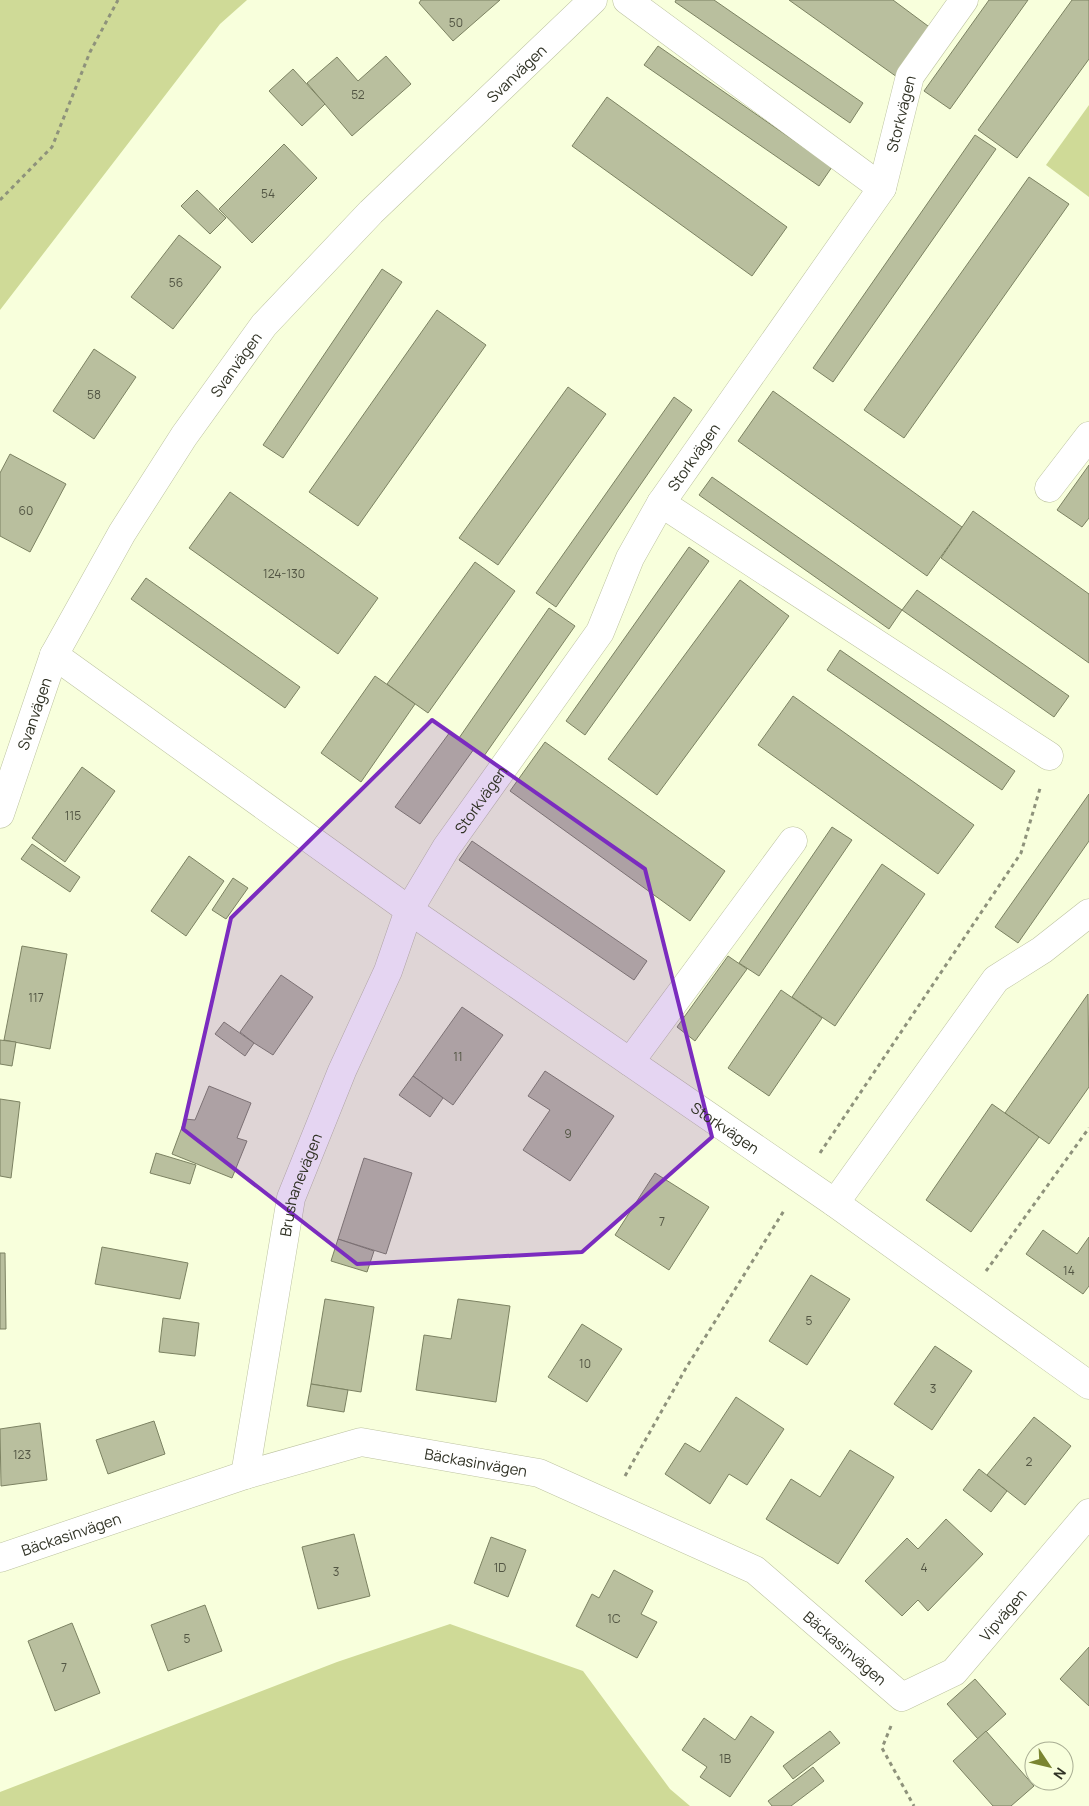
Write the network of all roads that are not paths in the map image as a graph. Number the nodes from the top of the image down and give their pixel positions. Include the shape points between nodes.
1 (593, 0) edge
2 (627, 0) edge
3 (964, 0) edge
4 (882, 188) junction
5 (1089, 436) edge
6 (1049, 488) dead end
7 (661, 503) junction
8 (54, 656) junction
9 (1049, 756) road end
10 (0, 814) edge
11 (793, 841) dead end
12 (409, 910) junction
13 (1089, 913) edge
14 (630, 1062) junction
15 (835, 1203) junction
16 (1089, 1385) edge
17 (245, 1475) junction
18 (1089, 1513) edge
19 (0, 1558) edge
20 (902, 1697) joint

1 - 8 street, Svanvägen via 371,212 264,325 153,484
2 - 4 street
3 - 4 street, Storkvägen via 910,76
4 - 7 street, Storkvägen
5 - 6 street
7 - 9 street
7 - 12 street, Storkvägen via 630,558 600,632 446,848
8 - 10 street, Svanvägen
8 - 12 street, Storkvägen
11 - 14 street
12 - 14 street, Storkvägen
12 - 17 street, Brushanevägen via 388,972 342,1072 291,1198
13 - 15 street via 1042,950 996,979
14 - 15 street, Storkvägen
15 - 16 street, Storkvägen
17 - 19 street, Bäckasinvägen
17 - 20 street, Bäckasinvägen via 361,1442 539,1474 755,1570
18 - 20 street, Vipvägen via 954,1672

